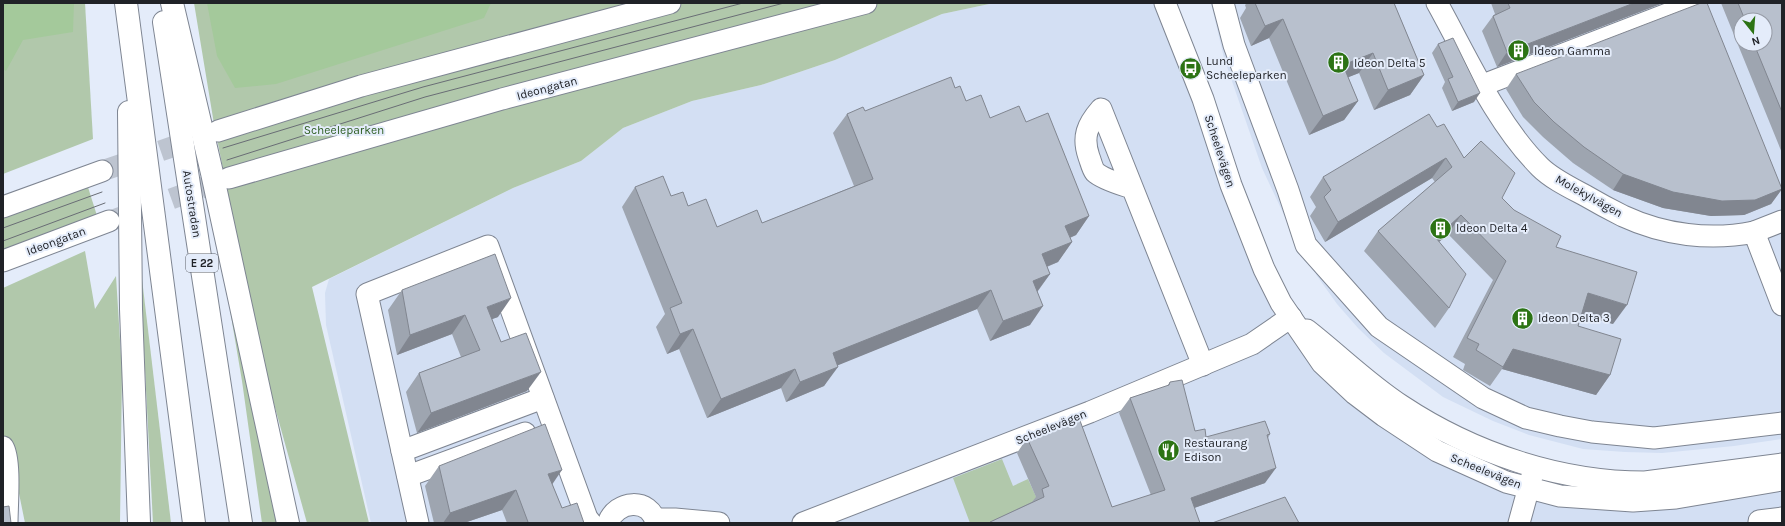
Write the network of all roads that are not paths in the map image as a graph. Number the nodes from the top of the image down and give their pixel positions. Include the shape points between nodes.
1 (161, 3) edge
2 (172, 3) edge
3 (670, 3) edge
4 (866, 3) edge
5 (1165, 3) edge
6 (1223, 3) edge
7 (1437, 3) edge
8 (1696, 3) edge
9 (127, 10) edge
10 (1483, 85) junction
11 (218, 131) tunnel mouth
12 (102, 172) tunnel mouth
13 (229, 178) tunnel mouth
14 (1132, 188) dead end
15 (3, 207) edge
16 (109, 221) tunnel mouth
17 (1782, 221) edge
18 (1754, 232) junction
19 (3, 261) edge
20 (1782, 305) edge
21 (1291, 317) junction
22 (1203, 364) junction
23 (543, 398) junction
24 (552, 423) junction
25 (1782, 423) edge
26 (3, 447) edge
27 (402, 451) junction
28 (1782, 464) edge
29 (1535, 466) junction
30 (408, 476) junction
31 (1782, 480) edge
32 (1530, 488) junction
33 (1782, 518) edge
34 (655, 521) edge
35 (7, 523) edge
36 (138, 523) edge
37 (194, 523) edge
38 (241, 523) edge
39 (288, 523) edge
40 (418, 523) edge
41 (591, 523) edge
42 (608, 523) edge
43 (719, 523) edge
44 (804, 523) edge
45 (1519, 523) edge
46 (1759, 523) edge

1 - 38 highway, Autostradan / E 22
2 - 39 highway
3 - 11 street via 361,86
4 - 13 street, Ideongatan via 502,99
5 - 21 street, Scheelevägen via 1203,99 1256,252
6 - 25 street via 1234,45 1306,245 1379,327 1483,398 1526,418 1592,432 1654,438
7 - 10 street, Molekylvägen
8 - 10 street
9 - 36 highway via 131,309
9 - 37 highway
10 - 18 street, Molekylvägen via 1490,100 1541,168 1569,187 1624,217 1660,230 1690,235 1718,237
12 - 15 street
14 - 22 street
16 - 19 street, Ideongatan
17 - 18 street, Molekylvägen
18 - 20 street
21 - 22 street, Scheelevägen via 1252,344
21 - 29 street, Scheelevägen via 1401,406 1476,446
21 - 32 street, Scheelevägen via 1322,363 1355,394 1384,416 1437,451 1506,482
22 - 44 street, Scheelevägen via 1068,420
23 - 24 street
23 - 27 street
23 - 27 street via 488,246 367,294
24 - 30 street
24 - 41 street
26 - 35 street via 6,452
27 - 30 street
28 - 29 street, Scheelevägen via 1638,482 1578,476
29 - 32 street
30 - 40 street
31 - 32 street, Scheelevägen via 1676,498 1634,501 1574,498
32 - 45 street
33 - 46 street
34 - 42 street via 645,508 629,505 615,511
34 - 43 street via 675,519

